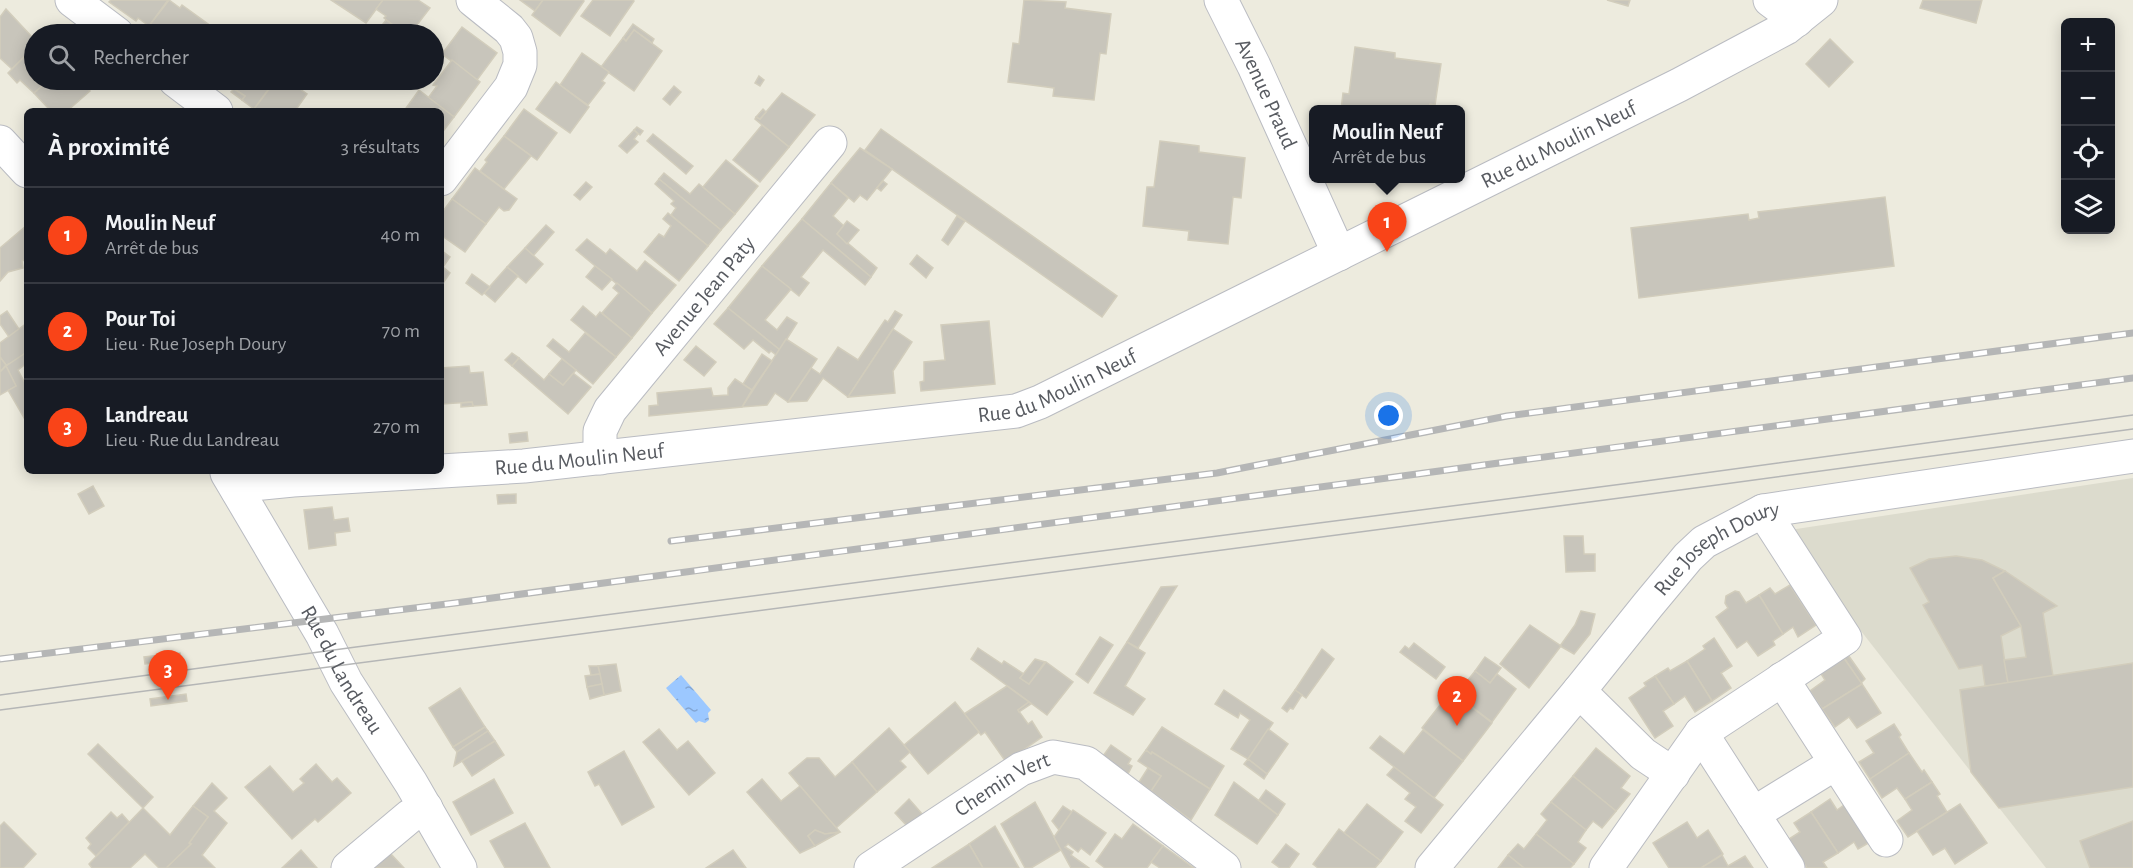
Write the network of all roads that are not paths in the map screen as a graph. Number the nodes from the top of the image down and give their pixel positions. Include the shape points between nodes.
1 (72, 0) edge
2 (473, 0) edge
3 (1221, 0) edge
4 (1770, 0) edge
5 (1809, 10) edge
6 (104, 24) edge
7 (188, 90) edge
8 (212, 108) edge
9 (0, 142) edge
10 (830, 144) dead end
11 (24, 168) edge
12 (444, 175) edge
13 (1339, 254) junction
14 (2133, 456) edge
15 (600, 458) junction
16 (444, 471) edge
17 (366, 474) edge
18 (232, 481) edge
19 (1763, 511) junction
20 (1782, 679) junction
21 (1579, 691) junction
22 (1701, 733) junction
23 (1836, 763) junction
24 (1673, 774) junction
25 (426, 808) junction
26 (1753, 814) junction
27 (1886, 840) dead end
28 (348, 868) edge
29 (460, 868) edge
30 (871, 868) edge
31 (1224, 868) edge
32 (1432, 868) edge
33 (1606, 868) edge
34 (1788, 868) edge

1 - 6 street
2 - 12 street via 516,38 520,65 511,87
3 - 13 street, Avenue Praud
4 - 5 street
5 - 13 street, Rue du Moulin Neuf via 1773,36 1679,85
7 - 8 street
9 - 11 street
10 - 15 street, Avenue Jean Paty via 610,410 600,431
13 - 15 street, Rue du Moulin Neuf via 1016,411
14 - 19 street, Rue Joseph Doury
15 - 16 street, Rue du Moulin Neuf
17 - 18 street, Rue du Moulin Neuf via 252,484
18 - 25 street, Rue du Landreau via 346,682
19 - 20 street via 1845,638
19 - 21 street, Rue Joseph Doury via 1704,542 1688,557
20 - 22 street
20 - 23 street
21 - 24 street via 1643,754
21 - 32 street, Rue Joseph Doury
22 - 24 street
22 - 26 street
23 - 26 street
23 - 27 street
24 - 33 street
25 - 28 street via 410,816
25 - 29 street, Rue du Landreau
26 - 34 street
30 - 31 street, Chemin Vert via 1021,769 1053,757 1086,763

